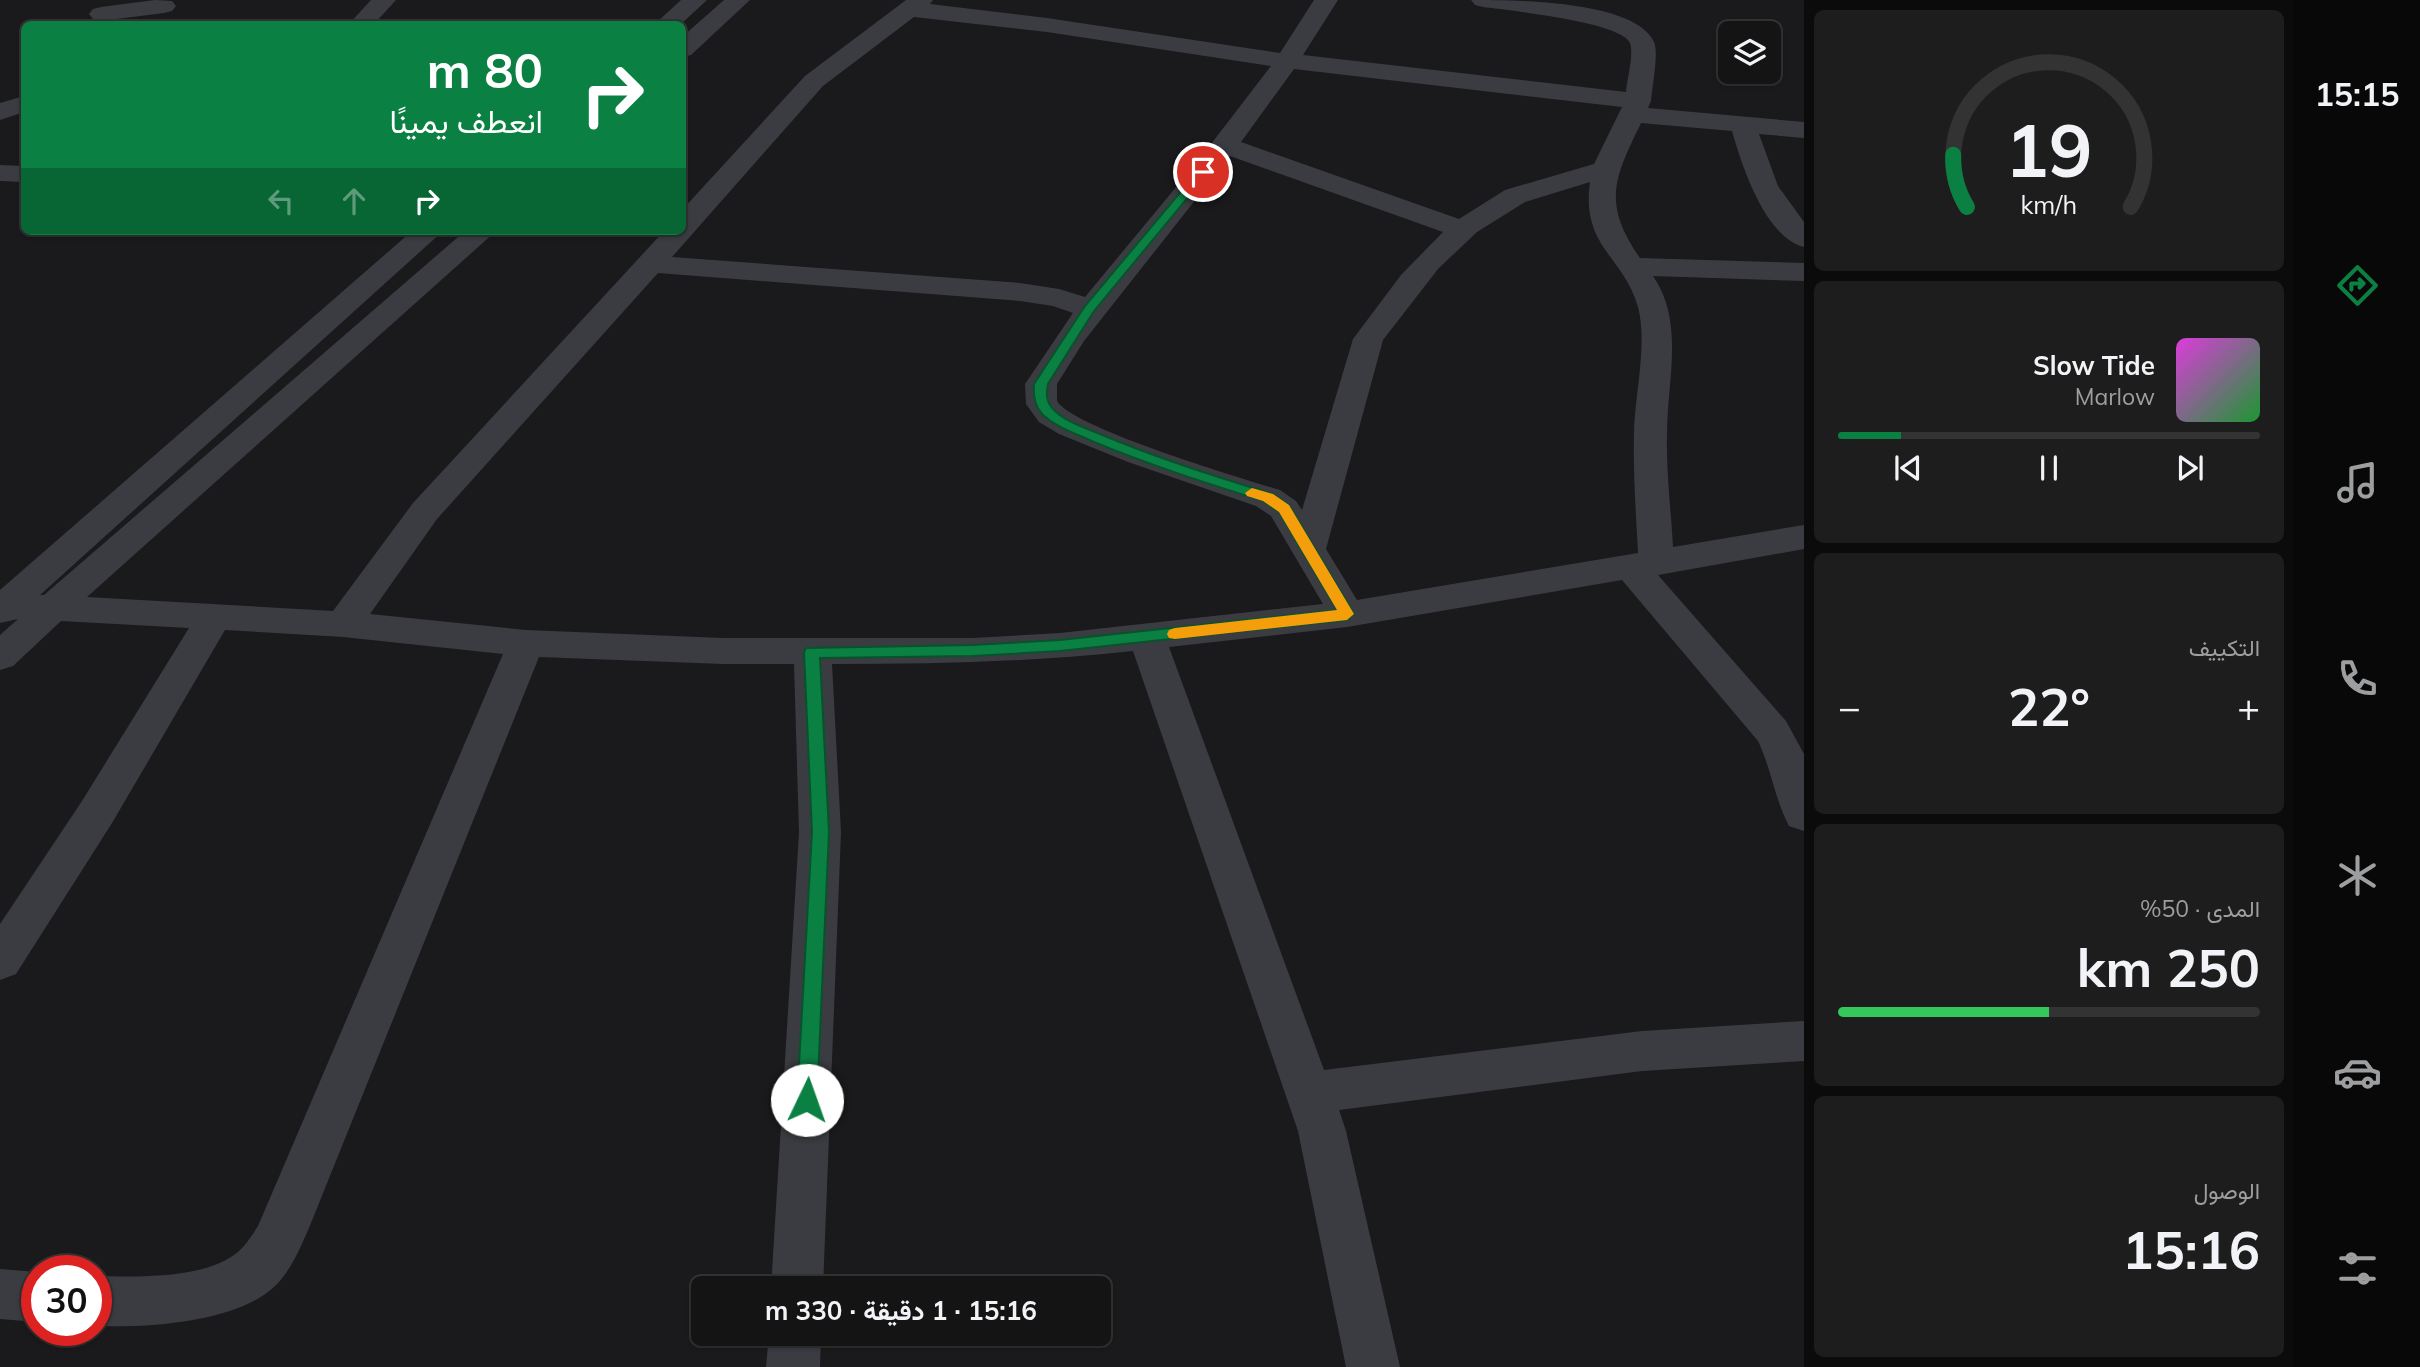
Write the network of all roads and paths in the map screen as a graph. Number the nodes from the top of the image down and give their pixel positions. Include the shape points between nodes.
1 (384, 0) edge
2 (695, 0) edge
3 (738, 0) edge
4 (1326, 0) edge
5 (1483, 0) edge
6 (168, 3) edge
7 (914, 5) edge
8 (102, 13) edge
9 (145, 21) edge
10 (364, 21) edge
11 (670, 21) edge
12 (686, 46) edge
13 (1287, 61) junction
14 (21, 105) edge
15 (1635, 107) junction
16 (0, 112) edge
17 (1743, 125) junction
18 (1804, 130) edge
19 (1223, 145) junction
20 (1605, 169) junction
21 (0, 173) edge
22 (21, 174) edge
23 (686, 224) edge
24 (1464, 230) junction
25 (424, 235) edge
26 (477, 235) edge
27 (677, 235) edge
28 (1804, 238) edge
29 (651, 264) junction
30 (1632, 267) junction
31 (1804, 272) edge
32 (1089, 309) junction
33 (1804, 537) edge
34 (1309, 548) junction
35 (1644, 565) junction
36 (2, 607) edge
37 (53, 607) junction
38 (1347, 614) junction
39 (214, 618) junction
40 (343, 624) junction
41 (1147, 637) junction
42 (526, 643) junction
43 (812, 652) junction
44 (0, 657) edge
45 (1804, 815) edge
46 (0, 961) edge
47 (1804, 1041) edge
48 (1309, 1093) junction
49 (798, 1276) edge
50 (0, 1294) edge
51 (21, 1296) edge
52 (112, 1303) edge
53 (794, 1346) edge
54 (793, 1367) edge
55 (1373, 1367) edge

1 - 10 street
2 - 11 street
3 - 12 street
4 - 13 street
5 - 15 street via 1594,17 1636,33 1643,45
6 - 8 street
6 - 9 street
7 - 13 street
7 - 23 street via 814,80
13 - 15 street
13 - 19 street
14 - 16 street
15 - 17 street
15 - 20 street
17 - 18 street
17 - 28 street via 1774,207
19 - 24 street
19 - 32 street
20 - 24 street via 1521,194
20 - 30 street via 1603,218
21 - 22 street
24 - 34 street via 1367,339
25 - 36 street
26 - 37 street
27 - 29 street
29 - 32 street via 1020,292 1059,298
29 - 40 street via 425,511
30 - 31 street
30 - 35 street via 1654,310 1656,363
32 - 34 street via 1041,384 1039,397 1046,410 1153,462 1268,498 1284,509
33 - 35 street
34 - 38 street
35 - 38 street
35 - 45 street via 1772,731 1795,780
36 - 37 street
37 - 39 street
37 - 44 street
38 - 41 street
39 - 40 street
39 - 46 street
40 - 42 street
41 - 43 street via 973,651
41 - 48 street
42 - 43 street
42 - 52 street via 286,1223 267,1256 253,1272 217,1289
43 - 49 street via 820,832
47 - 48 street via 1642,1051
48 - 55 street via 1322,1131
50 - 51 street
53 - 54 street

